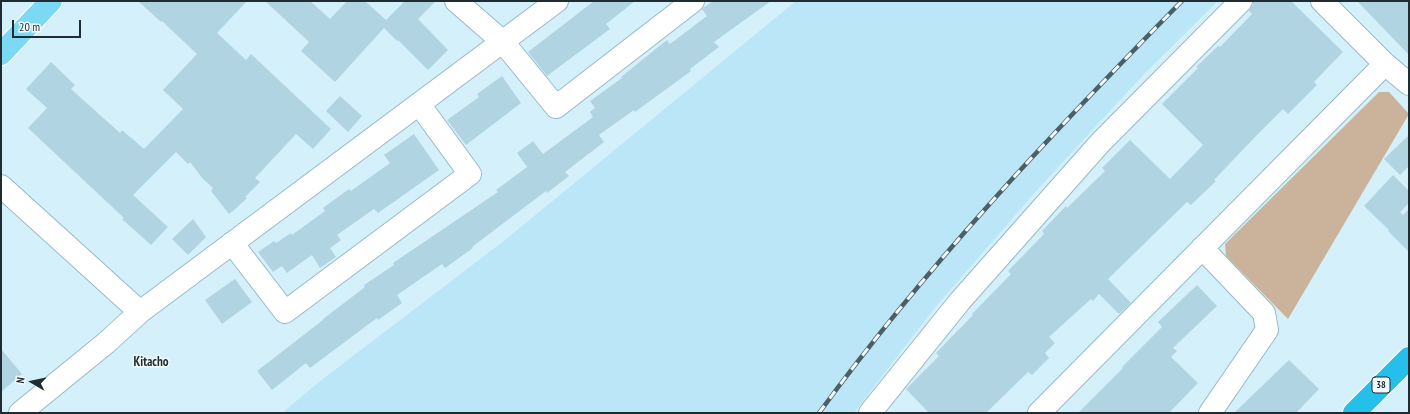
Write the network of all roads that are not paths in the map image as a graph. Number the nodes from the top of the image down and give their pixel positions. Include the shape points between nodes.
1 (51, 1) edge
2 (456, 1) edge
3 (557, 1) edge
4 (693, 1) edge
5 (1241, 1) edge
6 (1322, 1) edge
7 (503, 42) junction
8 (1, 54) edge
9 (1385, 64) junction
10 (1409, 84) edge
11 (419, 104) junction
12 (1, 186) edge
13 (232, 243) junction
14 (1202, 248) junction
15 (140, 312) junction
16 (1409, 358) edge
17 (881, 409) edge
18 (20, 413) edge
19 (1038, 413) edge
20 (1210, 413) edge
21 (1354, 413) edge

1 - 8 main road
2 - 7 street
3 - 7 street
4 - 7 street via 556,107
5 - 17 street via 1100,144 960,300
6 - 9 street
7 - 11 street
9 - 10 street
9 - 14 street
11 - 13 street
11 - 13 street via 470,174 292,307 285,312
12 - 15 street
13 - 15 street
14 - 19 street
14 - 20 street via 1264,313 1267,330
15 - 18 street
16 - 21 highway, 38

